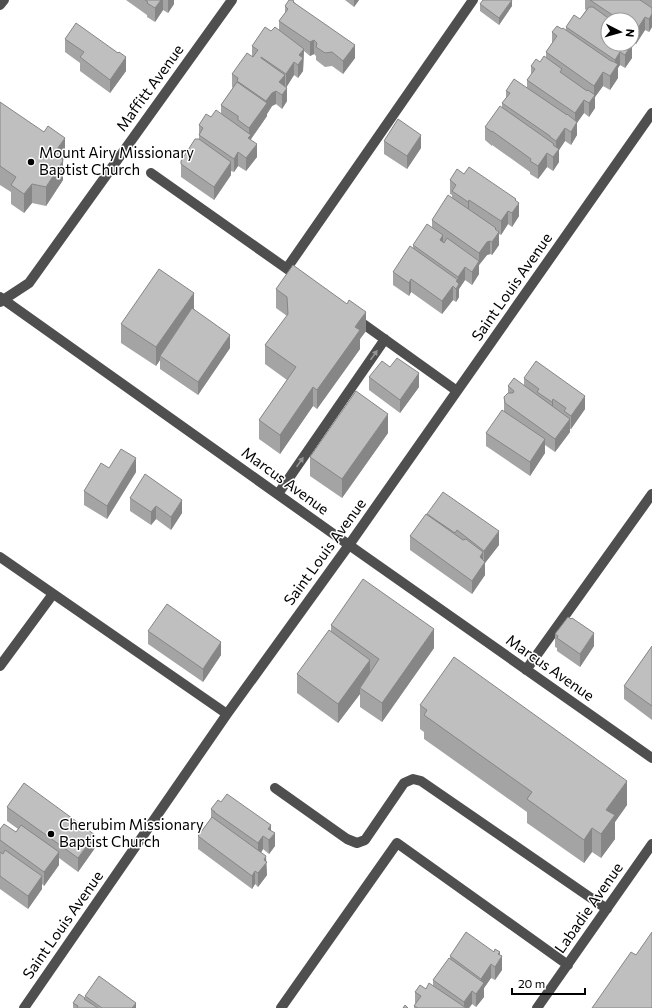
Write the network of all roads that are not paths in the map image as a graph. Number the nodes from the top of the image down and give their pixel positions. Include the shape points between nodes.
1 (4, 0) edge
2 (232, 0) edge
3 (473, 0) edge
4 (0, 5) edge
5 (652, 114) edge
6 (151, 173) dead end
7 (287, 268) junction
8 (305, 281) edge
9 (1, 299) edge
10 (348, 312) edge
11 (385, 339) junction
12 (457, 391) junction
13 (278, 494) junction
14 (652, 494) edge
15 (349, 545) junction
16 (0, 557) edge
17 (53, 594) junction
18 (0, 666) edge
19 (526, 670) junction
20 (227, 714) junction
21 (652, 758) edge
22 (275, 788) dead end
23 (652, 844) edge
24 (607, 909) junction
25 (568, 965) junction
26 (24, 1008) edge
27 (281, 1008) edge
28 (537, 1008) edge

1 - 4 street
2 - 9 street, Maffitt Avenue via 29,282
3 - 7 street
5 - 12 street, Saint Louis Avenue
6 - 7 street
7 - 8 street
9 - 13 street, Marcus Avenue
10 - 11 street
11 - 12 street
13 -> 11 street
12 - 15 street, Saint Louis Avenue
13 - 15 street, Marcus Avenue
14 - 19 street
15 - 19 street, Marcus Avenue
15 - 20 street, Saint Louis Avenue
16 - 17 street
17 - 18 street
17 - 20 street
19 - 21 street, Marcus Avenue
20 - 26 street, Saint Louis Avenue
22 - 24 street via 347,839 357,843 365,840 404,783 413,779 421,781
23 - 24 street, Labadie Avenue
24 - 25 street, Labadie Avenue
25 - 27 street via 396,843
25 - 28 street, Labadie Avenue

